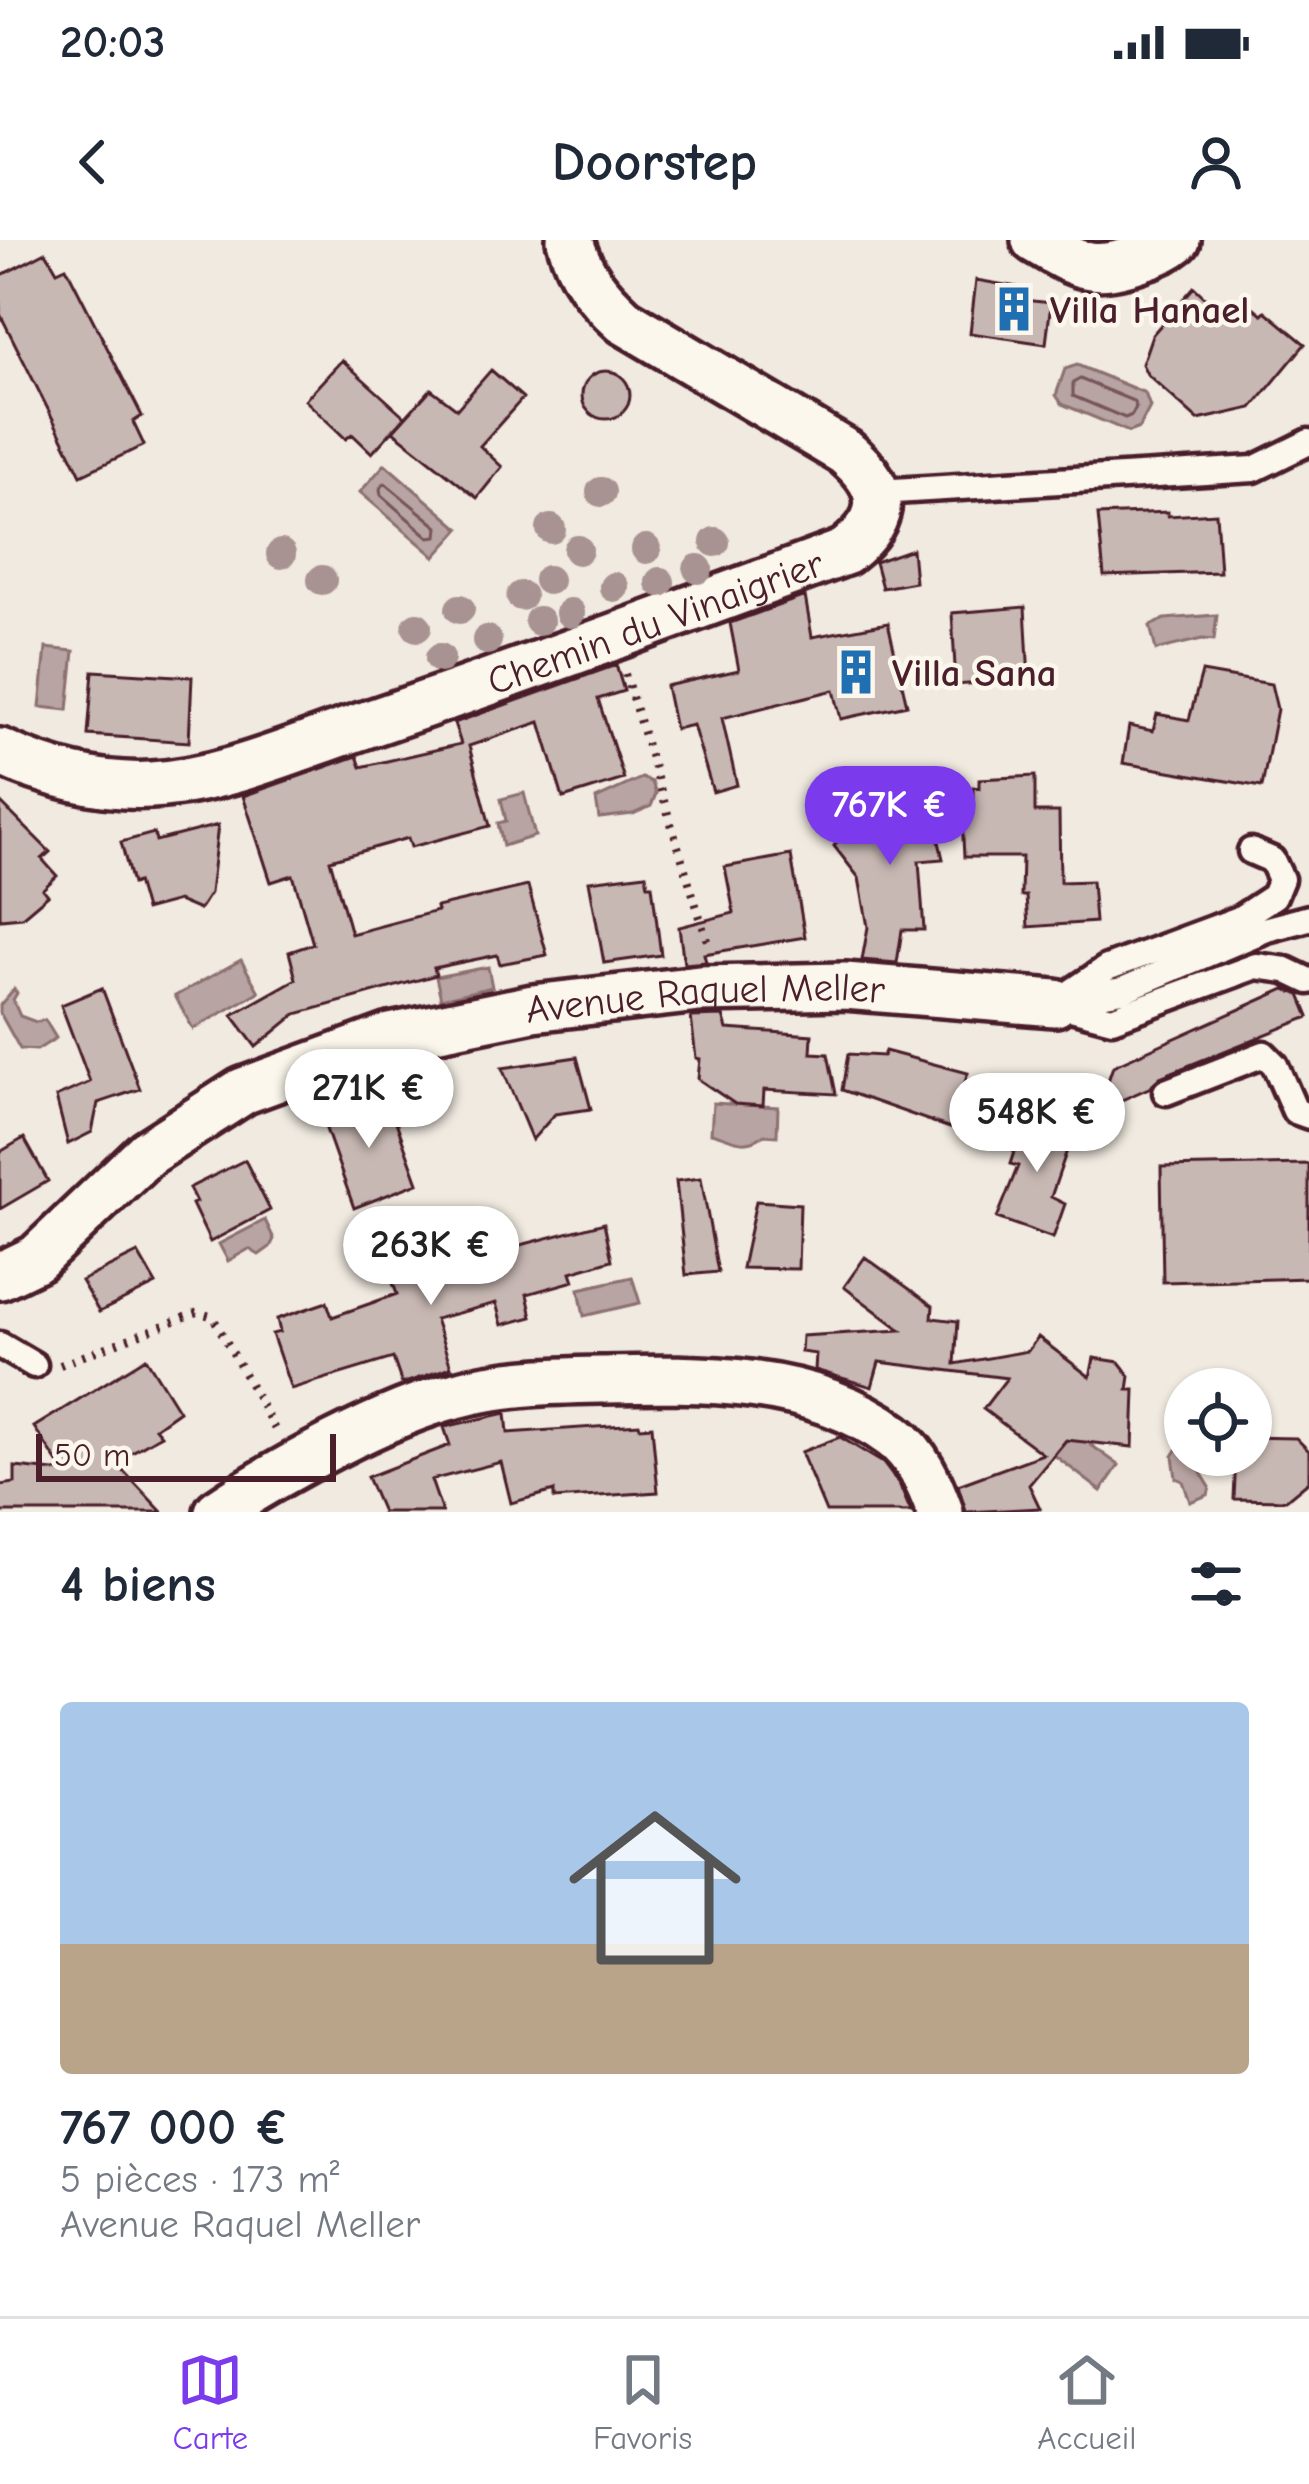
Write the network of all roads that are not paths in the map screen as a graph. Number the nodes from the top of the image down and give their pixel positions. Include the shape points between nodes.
1 (570, 240) edge
2 (1034, 240) edge
3 (1177, 240) edge
4 (1309, 442) edge
5 (878, 492) junction
6 (0, 752) edge
7 (1251, 851) dead end
8 (1309, 918) edge
9 (1309, 981) edge
10 (1055, 1003) junction
11 (1166, 1092) dead end
12 (1309, 1116) edge
13 (0, 1276) edge
14 (0, 1345) edge
15 (34, 1365) road end
16 (218, 1512) edge
17 (940, 1512) edge

1 - 5 street via 597,297 624,321 845,452 871,474
2 - 3 street via 1071,262 1107,270
4 - 5 lane via 1254,469
5 - 6 street, Chemin du Vinaigrier via 875,520 845,552 185,782 105,782
7 - 10 lane via 1272,860 1280,879 1274,896 1239,919 1107,968
8 - 10 lane via 1122,990
9 - 10 lane via 1256,966 1112,1019
10 - 13 street, Avenue Raquel Meller via 844,986 722,988 533,1008 390,1037 243,1090 147,1153 37,1258
11 - 12 lane via 1264,1054 1295,1111
14 - 15 lane
16 - 17 street via 295,1466 454,1395 532,1382 687,1378 839,1405 895,1437 927,1476

